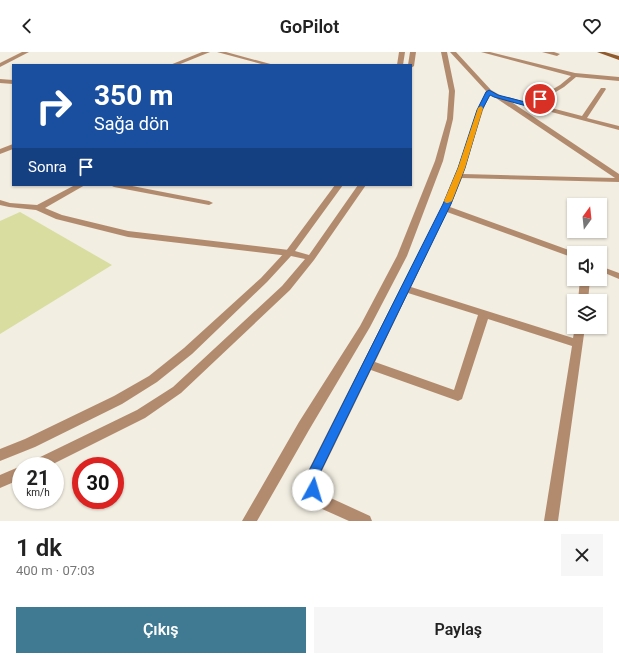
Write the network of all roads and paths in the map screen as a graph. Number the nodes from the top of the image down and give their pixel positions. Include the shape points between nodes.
1 (24, 52) edge
2 (207, 52) edge
3 (220, 52) edge
4 (402, 52) edge
5 (413, 52) edge
6 (444, 52) edge
7 (453, 52) edge
8 (485, 52) edge
9 (545, 52) edge
10 (600, 52) edge
11 (557, 54) dead end
12 (619, 58) edge
13 (176, 64) edge
14 (267, 64) edge
15 (400, 64) edge
16 (411, 64) edge
17 (0, 65) edge
18 (575, 75) junction
19 (619, 79) edge
20 (0, 81) edge
21 (12, 82) edge
22 (603, 89) dead end
23 (489, 92) junction
24 (496, 96) junction
25 (530, 105) junction
26 (583, 119) junction
27 (619, 128) edge
28 (12, 146) edge
29 (0, 152) edge
30 (458, 176) junction
31 (619, 176) edge
32 (619, 180) edge
33 (79, 186) edge
34 (119, 186) edge
35 (338, 186) edge
36 (361, 186) edge
37 (0, 202) edge
38 (209, 203) dead end
39 (38, 208) junction
40 (445, 208) junction
41 (289, 252) junction
42 (567, 252) edge
43 (311, 258) junction
44 (607, 271) edge
45 (619, 276) edge
46 (405, 288) junction
47 (484, 313) junction
48 (579, 334) edge
49 (578, 344) junction
50 (367, 364) junction
51 (0, 455) edge
52 (53, 457) edge
53 (12, 476) edge
54 (0, 482) edge
55 (249, 521) edge
56 (365, 521) edge
57 (551, 521) edge

1 - 17 street
2 - 13 street
3 - 14 street
4 - 15 street
5 - 16 street
6 - 55 street via 452,91 450,119 439,161 402,256 365,327
7 - 23 street
8 - 18 street
9 - 11 street
10 - 12 main road
18 - 19 street
18 - 25 street
20 - 21 street
22 - 26 street
23 - 24 street
23 - 30 street via 480,110
24 - 25 street
24 - 31 street
25 - 26 street
26 - 27 street
28 - 29 street
30 - 32 street
30 - 40 street
33 - 39 street
34 - 38 street
35 - 41 street
36 - 43 street
37 - 39 street
39 - 41 street via 59,217 128,234
40 - 42 street
40 - 46 street
41 - 43 street
41 - 51 street via 264,280 188,351 152,379 118,400
43 - 52 street via 286,288 177,390 141,414
44 - 45 lane
46 - 47 street
46 - 50 street
47 - 49 street
47 - 50 street via 458,396
48 - 49 street
49 - 57 street
50 - 56 street via 310,481 316,499
53 - 54 street

